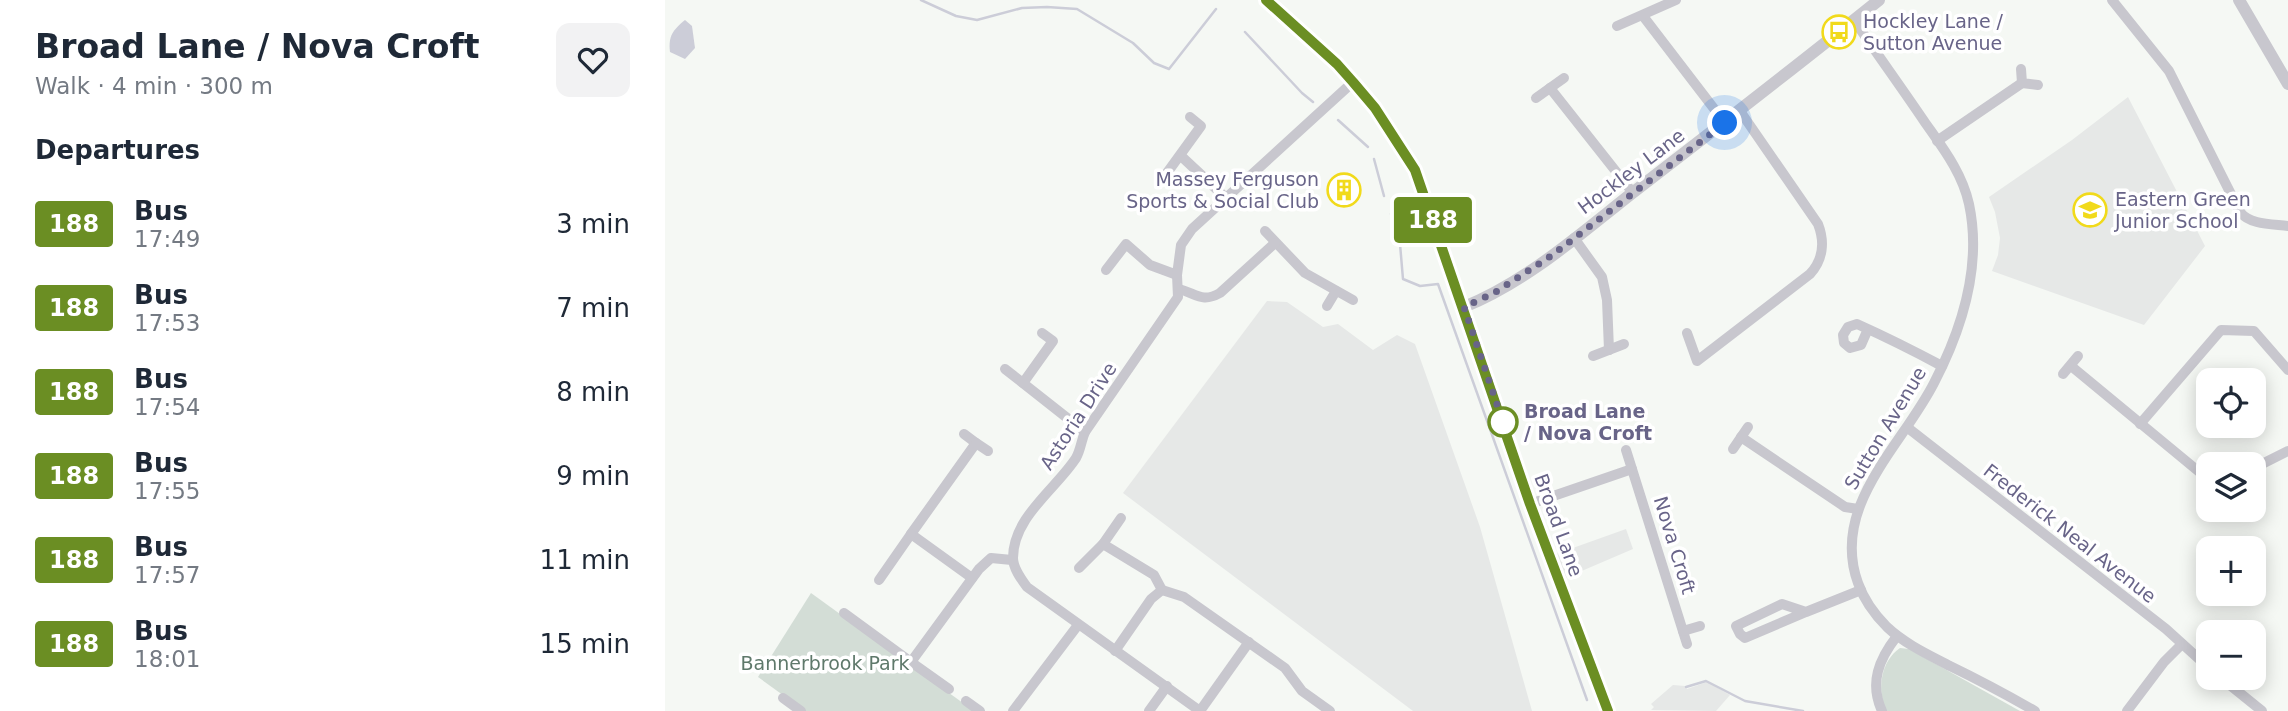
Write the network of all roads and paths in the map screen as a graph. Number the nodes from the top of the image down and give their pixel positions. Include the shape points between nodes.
1 (1266, 0) edge
2 (1676, 0) edge
3 (1879, 0) edge
4 (2112, 0) edge
5 (2239, 0) edge
6 (1643, 16) junction
7 (1854, 20) junction
8 (1616, 26) dead end
9 (2021, 69) dead end
10 (1564, 78) dead end
11 (1353, 82) junction
12 (2022, 83) junction
13 (2038, 85) dead end
14 (2288, 85) edge
15 (1550, 88) junction
16 (1536, 98) dead end
17 (1741, 111) junction
18 (1190, 117) dead end
19 (1725, 123) junction
20 (1937, 141) junction
21 (1181, 156) junction
22 (1164, 177) dead end
23 (1633, 193) junction
24 (1226, 198) junction
25 (2288, 226) edge
26 (1265, 231) dead end
27 (1133, 234) dead end
28 (1574, 238) junction
29 (1275, 243) junction
30 (1126, 244) junction
31 (1106, 270) dead end
32 (1177, 275) junction
33 (1179, 289) junction
34 (1336, 291) junction
35 (1353, 300) dead end
36 (1327, 306) dead end
37 (1464, 307) junction
38 (1868, 330) dead end
39 (1042, 333) dead end
40 (1687, 333) dead end
41 (1053, 341) junction
42 (1625, 344) dead end
43 (1065, 349) dead end
44 (1609, 350) junction
45 (1593, 356) dead end
46 (2071, 365) dead end
47 (1942, 366) junction
48 (1005, 369) dead end
49 (2288, 370) edge
50 (1023, 383) junction
51 (2140, 424) junction
52 (1748, 427) dead end
53 (1908, 428) junction
54 (1085, 432) junction
55 (964, 434) dead end
56 (1741, 437) junction
57 (976, 443) junction
58 (1733, 449) dead end
59 (1626, 450) dead end
60 (988, 451) dead end
61 (2288, 451) edge
62 (2266, 462) edge
63 (1632, 468) junction
64 (2196, 469) edge
65 (1530, 504) junction
66 (1858, 509) junction
67 (1121, 518) dead end
68 (911, 534) junction
69 (1103, 544) junction
70 (1012, 560) junction
71 (1079, 568) dead end
72 (972, 578) junction
73 (879, 580) dead end
74 (1163, 590) junction
75 (1861, 590) junction
76 (1806, 611) junction
77 (844, 614) dead end
78 (1078, 625) junction
79 (1700, 626) dead end
80 (1683, 631) junction
81 (1897, 636) junction
82 (1249, 642) junction
83 (1687, 644) dead end
84 (2182, 644) junction
85 (1115, 651) junction
86 (2196, 656) edge
87 (911, 662) junction
88 (1167, 686) junction
89 (950, 689) dead end
90 (2236, 690) edge
91 (783, 698) dead end
92 (965, 701) dead end
93 (801, 711) edge
94 (980, 711) edge
95 (1013, 711) edge
96 (1149, 711) edge
97 (1200, 711) edge
98 (1330, 711) edge
99 (1608, 711) edge
100 (1882, 711) edge
101 (2035, 711) edge
102 (2127, 711) edge
103 (2262, 711) edge

1 - 11 street, Broad Lane
2 - 6 street
3 - 7 street, Hockley Lane
4 - 25 street via 2169,71 2244,218
5 - 14 street
6 - 8 street
6 - 19 street
7 - 17 street, Hockley Lane
7 - 20 street, Sutton Avenue
9 - 12 street
10 - 15 street
11 - 24 street
11 - 37 street, Broad Lane via 1415,170
12 - 13 street
12 - 20 street
15 - 16 street
15 - 23 street
17 - 19 street, Hockley Lane
17 - 40 street via 1818,224 1823,242 1819,263 1697,360
18 - 21 street via 1201,126
19 - 23 street, Hockley Lane
20 - 47 street, Sutton Avenue via 1963,186 1974,249 1964,304
21 - 22 street
21 - 24 street
23 - 28 street, Hockley Lane
24 - 32 street via 1192,229 1181,246
26 - 29 street
27 - 30 street
28 - 37 street, Hockley Lane via 1525,274
28 - 44 street via 1602,277
29 - 33 street via 1210,299
29 - 34 street via 1305,273
30 - 31 street
30 - 32 street via 1150,265
32 - 33 street
33 - 54 street, Astoria Drive via 1172,307
34 - 35 street
34 - 36 street
37 - 65 street, Broad Lane
38 - 47 street
39 - 41 street
41 - 43 street
41 - 50 street
42 - 44 street
44 - 45 street
46 - 51 street
47 - 53 street, Sutton Avenue
48 - 50 street
49 - 51 street via 2254,331 2225,329
50 - 54 street
51 - 64 street
52 - 56 street
53 - 66 street, Sutton Avenue via 1873,478
53 - 84 street, Frederick Neal Avenue
54 - 70 street, Astoria Drive via 1075,459 1016,537
55 - 57 street
56 - 58 street
56 - 66 street via 1845,507
57 - 60 street
57 - 68 street
59 - 63 street, Nova Croft
61 - 62 street
63 - 65 street
63 - 80 street, Nova Croft
65 - 99 street, Broad Lane
66 - 75 street, Sutton Avenue via 1851,539
67 - 69 street
68 - 72 street
68 - 73 street
69 - 71 street
69 - 74 street via 1154,575
70 - 72 street via 992,558
70 - 78 street via 1027,587
72 - 87 street
74 - 82 street via 1184,597
74 - 85 street via 1151,599
75 - 76 street
75 - 81 street, Sutton Avenue via 1876,615
76 - 76 street via 1782,604 1736,626 1745,638
77 - 87 street
78 - 85 street
78 - 95 street
79 - 80 street
80 - 83 street, Nova Croft
81 - 100 street via 1878,666 1875,682
81 - 101 street, Sutton Avenue
82 - 97 street
82 - 98 street via 1285,668 1302,691
84 - 86 street, Frederick Neal Avenue
84 - 102 street
85 - 88 street
87 - 89 street
88 - 96 street
88 - 97 street
90 - 103 street
91 - 93 street
92 - 94 street

